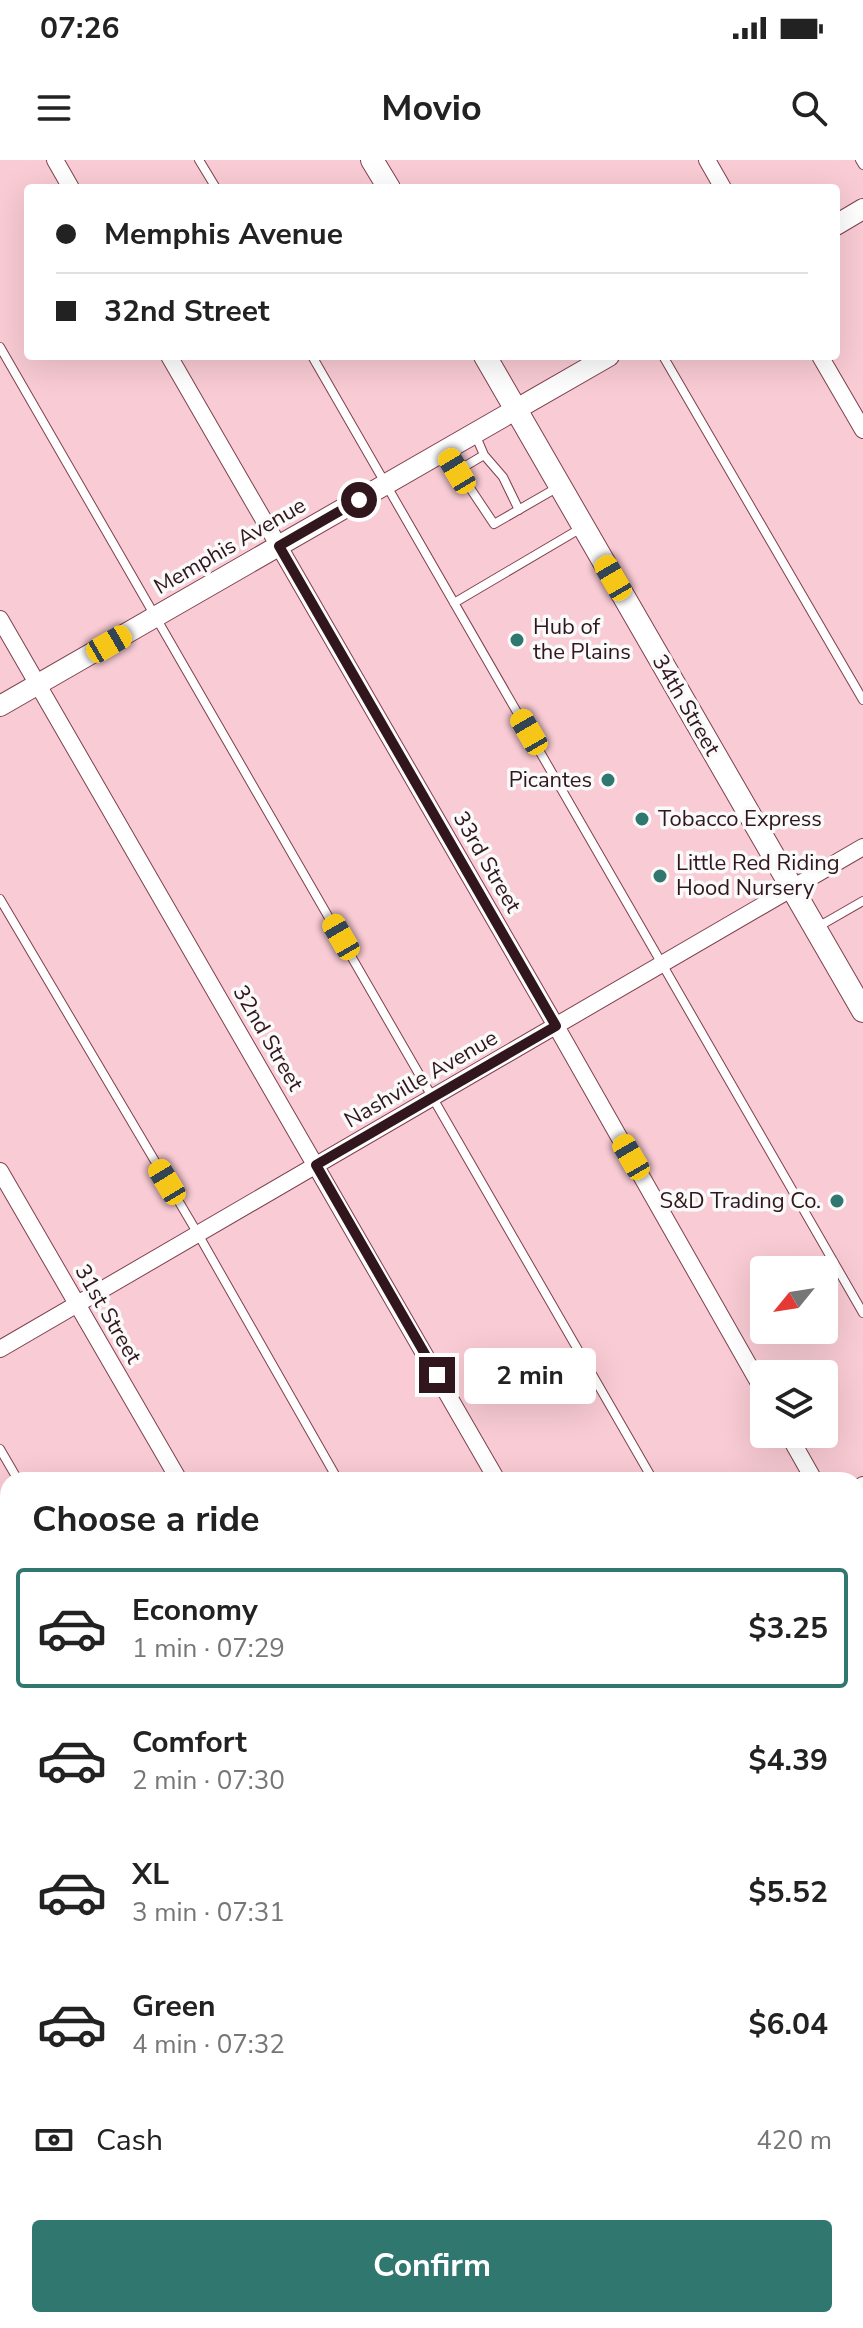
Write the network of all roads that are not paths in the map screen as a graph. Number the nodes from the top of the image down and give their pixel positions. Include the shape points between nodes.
1 (55, 160) edge
2 (199, 160) edge
3 (372, 160) edge
4 (707, 160) edge
5 (69, 184) edge
6 (214, 184) edge
7 (387, 184) edge
8 (721, 184) edge
9 (863, 209) edge
10 (840, 223) edge
11 (0, 347) edge
12 (171, 360) edge
13 (314, 360) edge
14 (487, 360) edge
15 (602, 360) edge
16 (665, 360) edge
17 (822, 360) edge
18 (516, 409) junction
19 (863, 430) edge
20 (474, 433) junction
21 (445, 450) junction
22 (484, 455) junction
23 (457, 471) junction
24 (386, 484) junction
25 (560, 486) junction
26 (519, 510) junction
27 (583, 526) junction
28 (279, 546) junction
29 (454, 603) junction
30 (156, 616) junction
31 (0, 619) edge
32 (38, 684) junction
33 (863, 700) edge
34 (0, 706) edge
35 (863, 847) edge
36 (792, 889) junction
37 (0, 899) edge
38 (861, 905) edge
39 (815, 928) junction
40 (663, 964) junction
41 (856, 985) edge
42 (863, 1011) edge
43 (556, 1026) junction
44 (434, 1097) junction
45 (316, 1165) junction
46 (0, 1171) edge
47 (198, 1234) junction
48 (77, 1304) junction
49 (863, 1313) edge
50 (0, 1349) edge
51 (750, 1367) edge
52 (796, 1448) edge
53 (0, 1449) edge
54 (13, 1472) edge
55 (174, 1472) edge
56 (333, 1472) edge
57 (492, 1472) edge
58 (648, 1472) edge
59 (809, 1472) edge

1 - 5 street
2 - 6 lane
3 - 7 main road
4 - 8 street
9 - 10 street
11 - 30 lane
12 - 28 street, 33rd Street
13 - 24 lane
14 - 18 main road, 34th Street
15 - 18 street, Memphis Avenue
16 - 33 lane
17 - 19 street
18 - 20 street, Memphis Avenue
18 - 25 main road, 34th Street
20 - 21 street, Memphis Avenue
20 - 22 lane
21 - 23 lane
21 - 24 street, Memphis Avenue
22 - 23 lane
22 - 26 lane via 503,477
23 - 26 lane via 494,524
24 - 28 street, Memphis Avenue
24 - 29 lane
25 - 26 lane
25 - 27 main road, 34th Street
27 - 29 lane
27 - 36 main road, 34th Street
28 - 30 street, Memphis Avenue
28 - 43 street, 33rd Street
29 - 40 lane
30 - 32 street, Memphis Avenue
30 - 44 lane
31 - 32 street, 32nd Street
32 - 34 street, Memphis Avenue
32 - 45 street, 32nd Street
35 - 36 street, Nashville Avenue
36 - 39 main road, 34th Street
36 - 40 street, Nashville Avenue
37 - 47 lane
38 - 39 lane
39 - 41 main road, 34th Street
40 - 43 street, Nashville Avenue
40 - 49 lane
41 - 42 main road, 34th Street
43 - 44 street, Nashville Avenue
43 - 51 street, 33rd Street
44 - 45 street, Nashville Avenue
44 - 58 lane
45 - 47 street, Nashville Avenue
45 - 57 street, 32nd Street
46 - 48 street, 31st Street
47 - 48 street, Nashville Avenue
47 - 56 lane
48 - 50 street, Nashville Avenue
48 - 55 street, 31st Street
52 - 59 street
53 - 54 lane

